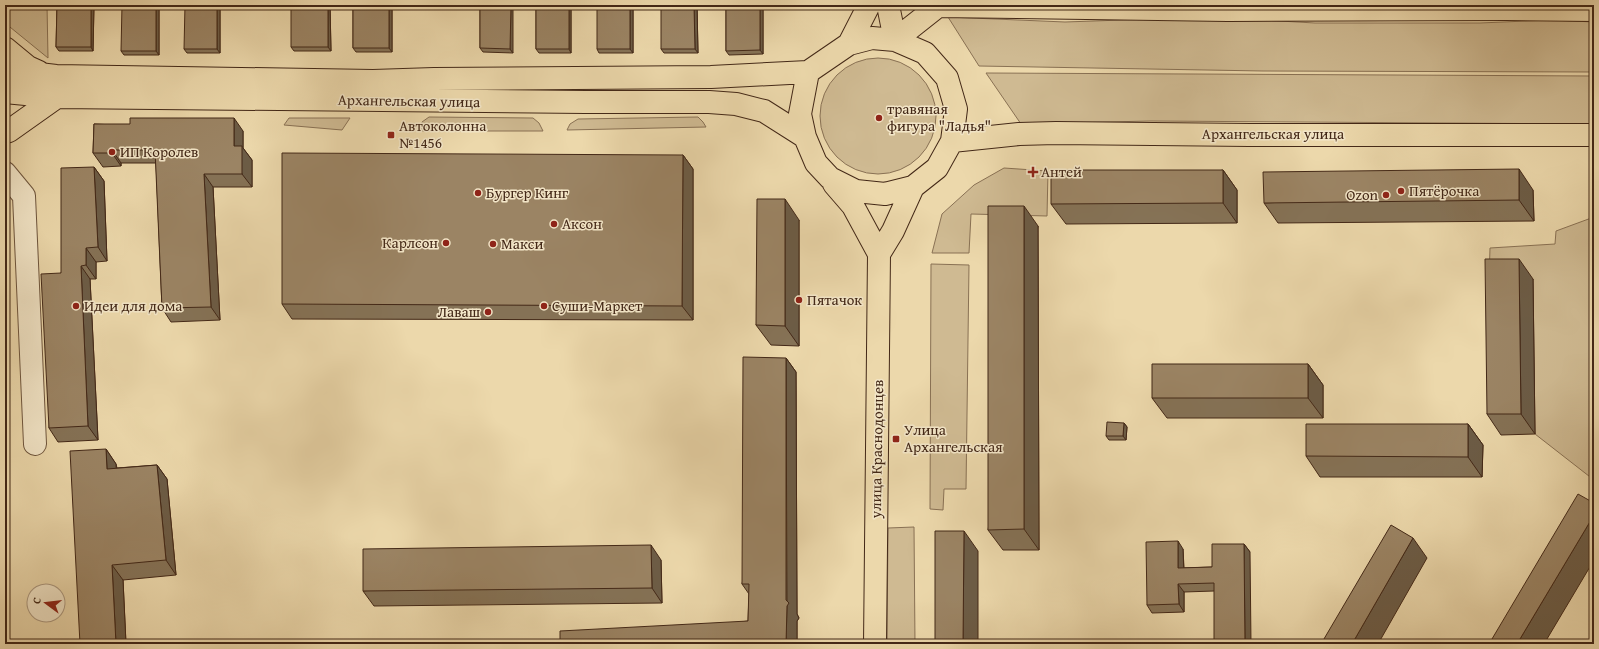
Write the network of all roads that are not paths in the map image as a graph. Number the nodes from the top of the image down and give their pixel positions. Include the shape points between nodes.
1 (869, 5) edge
2 (888, 5) edge
3 (1594, 10) edge
4 (896, 40) junction
5 (849, 44) junction
6 (5, 48) edge
7 (5, 70) edge
8 (808, 72) junction
9 (56, 76) junction
10 (5, 92) edge
11 (57, 97) junction
12 (5, 132) edge
13 (1594, 134) edge
14 (805, 137) junction
15 (952, 141) junction
16 (5, 173) edge
17 (830, 178) junction
18 (913, 186) junction
19 (880, 254) junction
20 (35, 444) dead end
21 (875, 644) edge

1 - 5 main road
2 - 4 main road
3 - 4 main road via 1228,10 938,6
4 - 5 main road via 872,38
4 - 15 main road via 925,53 946,78 956,109
5 - 8 main road
6 - 9 main road via 28,67
7 - 9 main road, Архангельская улица
8 - 9 main road, Архангельская улица via 711,77 373,81
8 - 14 main road via 800,114
10 - 11 main road, Архангельская улица
11 - 12 main road
11 - 14 main road, Архангельская улица via 709,102 736,104 764,111
13 - 15 main road, Архангельская улица via 1056,133
14 - 17 main road via 816,163
15 - 18 main road via 937,168
16 - 20 street via 24,196
17 - 18 main road via 856,191 877,194
17 - 19 main road via 853,206
18 - 19 main road, улица Краснодонцев via 893,232
19 - 21 main road, улица Краснодонцев

